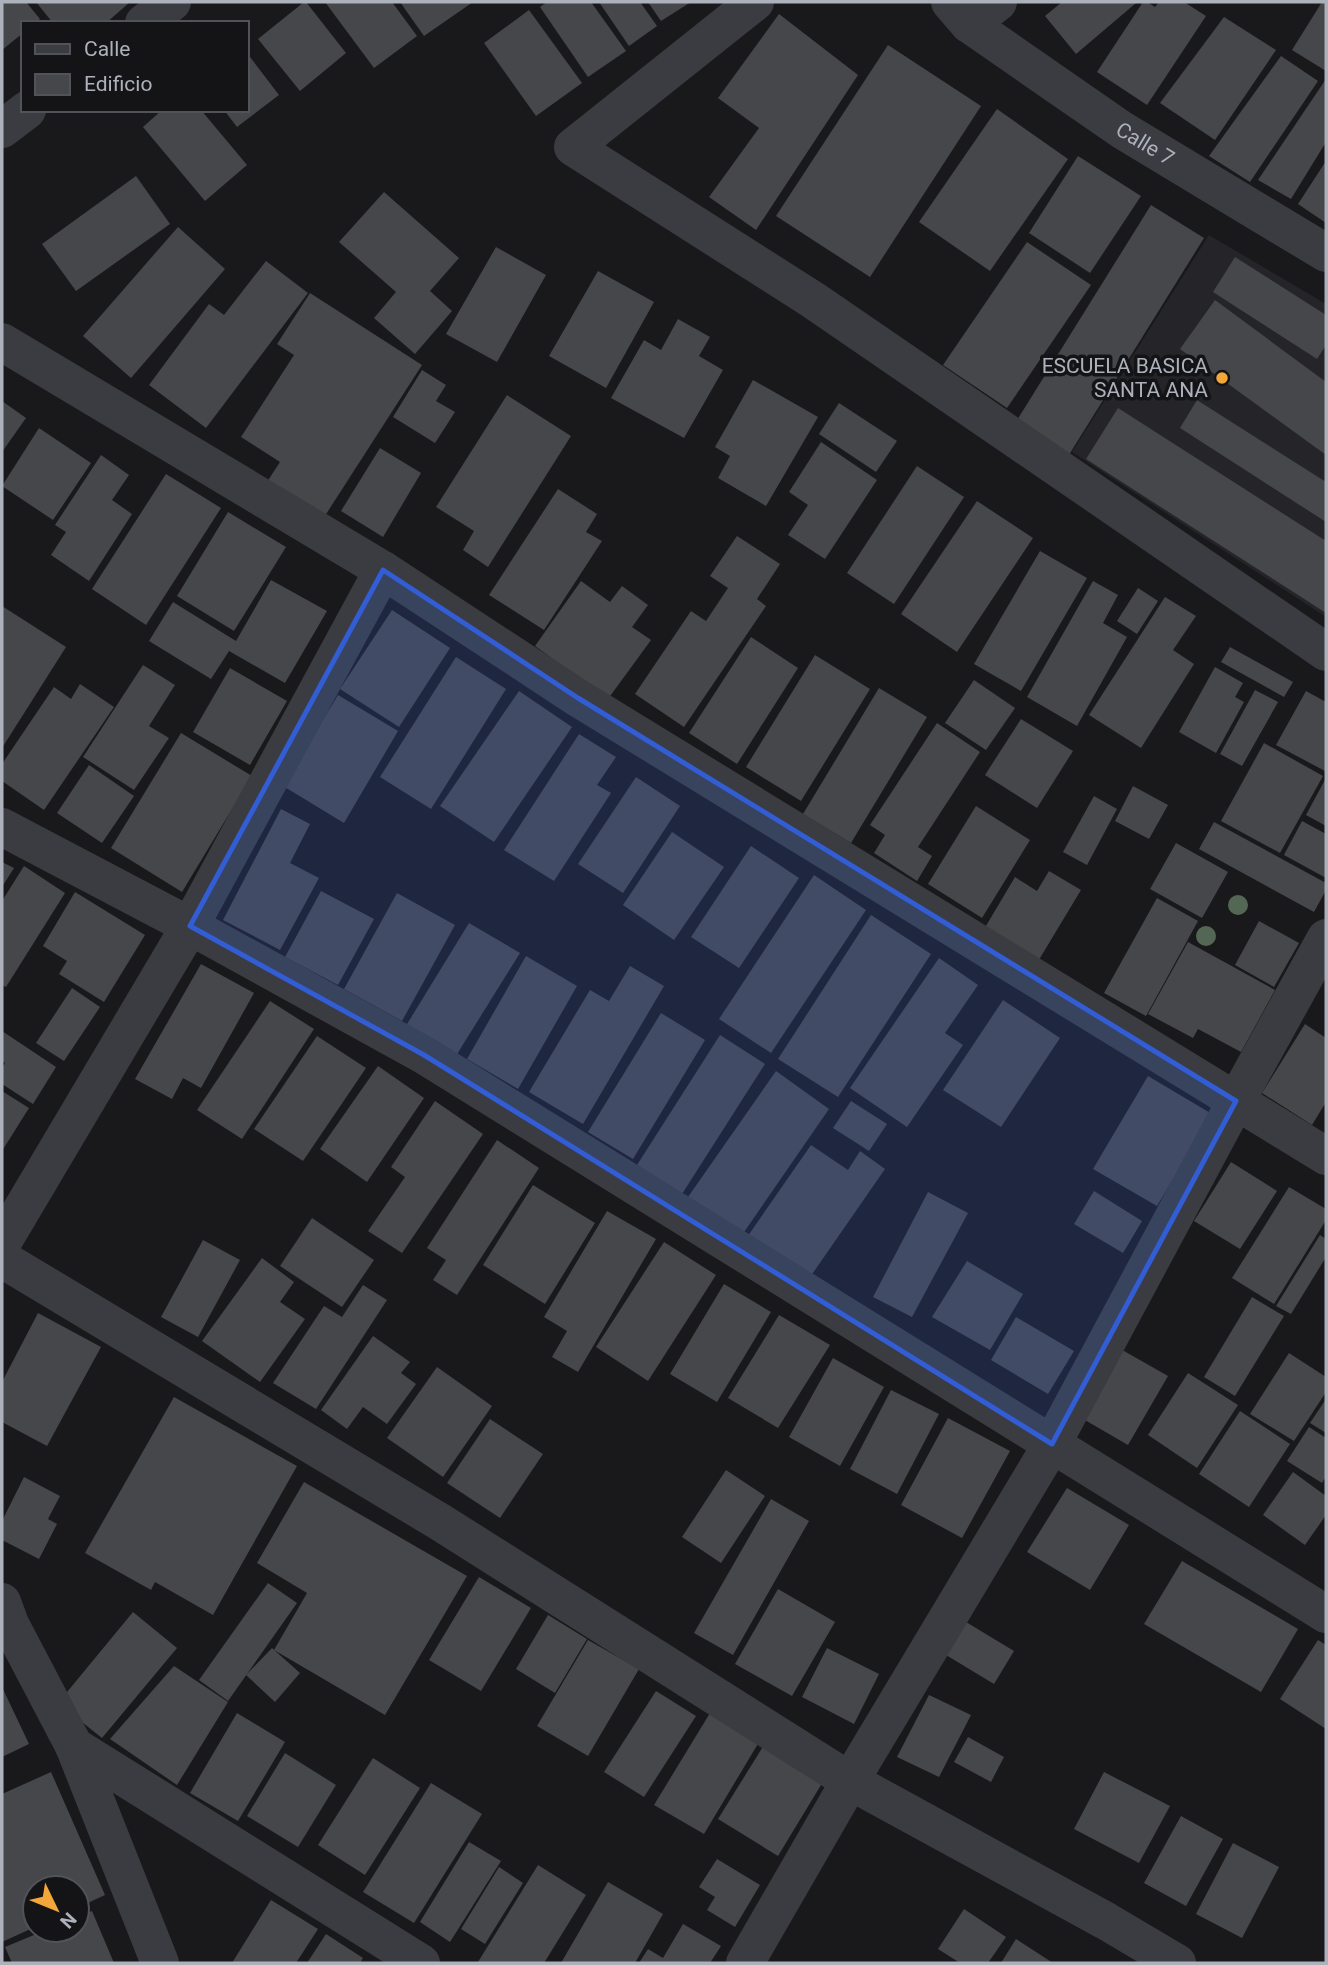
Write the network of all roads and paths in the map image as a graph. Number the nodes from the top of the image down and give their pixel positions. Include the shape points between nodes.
1 (172, 2) edge
2 (755, 2) edge
3 (972, 9) edge
4 (147, 21) edge
5 (24, 112) edge
6 (2, 129) edge
7 (1326, 253) edge
8 (2, 342) edge
9 (383, 570) junction
10 (1326, 652) edge
11 (2, 827) edge
12 (190, 926) junction
13 (1326, 938) edge
14 (1236, 1101) junction
15 (1326, 1156) edge
16 (2, 1243) edge
17 (2, 1259) edge
18 (1052, 1444) junction
19 (2, 1602) edge
20 (1326, 1614) edge
21 (74, 1746) junction
22 (850, 1781) junction
23 (160, 1963) edge
24 (421, 1963) edge
25 (745, 1963) edge
26 (1177, 1963) edge

1 - 4 street
2 - 10 street via 573,147 813,300
3 - 7 street, Calle 7 via 1122,130
5 - 6 street
8 - 9 street
9 - 12 street
9 - 14 street via 578,698
11 - 12 street
12 - 16 street
12 - 18 street via 424,1055
13 - 14 street
14 - 15 street
14 - 18 street
17 - 22 street via 440,1522
18 - 20 street
18 - 22 street
19 - 21 street
21 - 23 street
21 - 24 street
22 - 25 street
22 - 26 street

